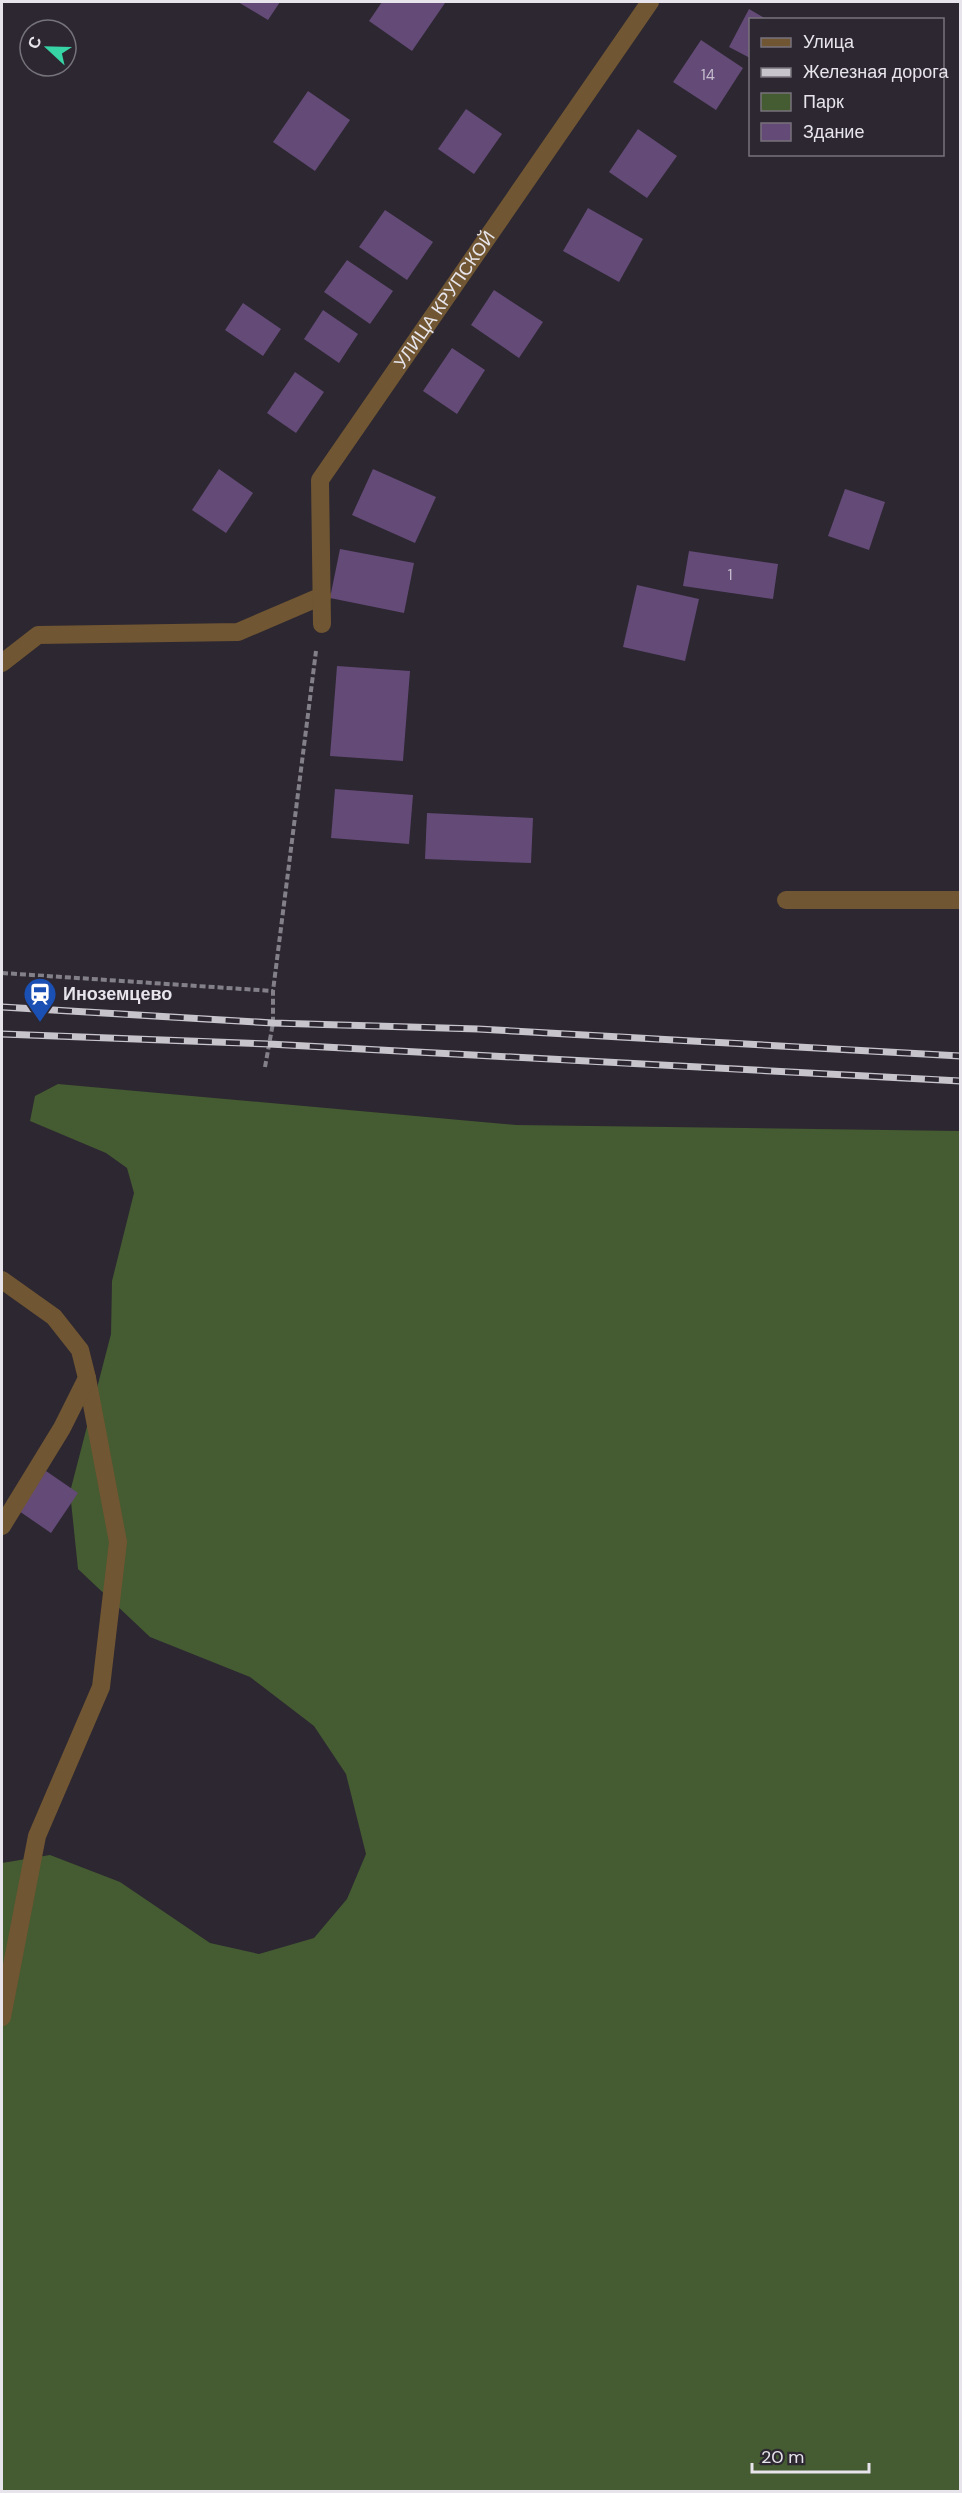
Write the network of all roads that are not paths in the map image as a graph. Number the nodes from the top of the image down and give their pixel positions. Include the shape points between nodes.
1 (650, 2) edge
2 (322, 596) junction
3 (322, 624) road end
4 (2, 663) edge
5 (786, 900) dead end
6 (960, 900) edge
7 (2, 1280) edge
8 (87, 1378) junction
9 (2, 1526) edge
10 (2, 2017) edge

1 - 2 street, УЛИЦА КРУПСКОЙ via 320,480
2 - 3 street, УЛИЦА КРУПСКОЙ
2 - 4 street via 238,632 38,635
5 - 6 street
7 - 8 street via 54,1317 80,1350
8 - 9 street via 62,1428
8 - 10 street via 118,1542 101,1687 37,1836

